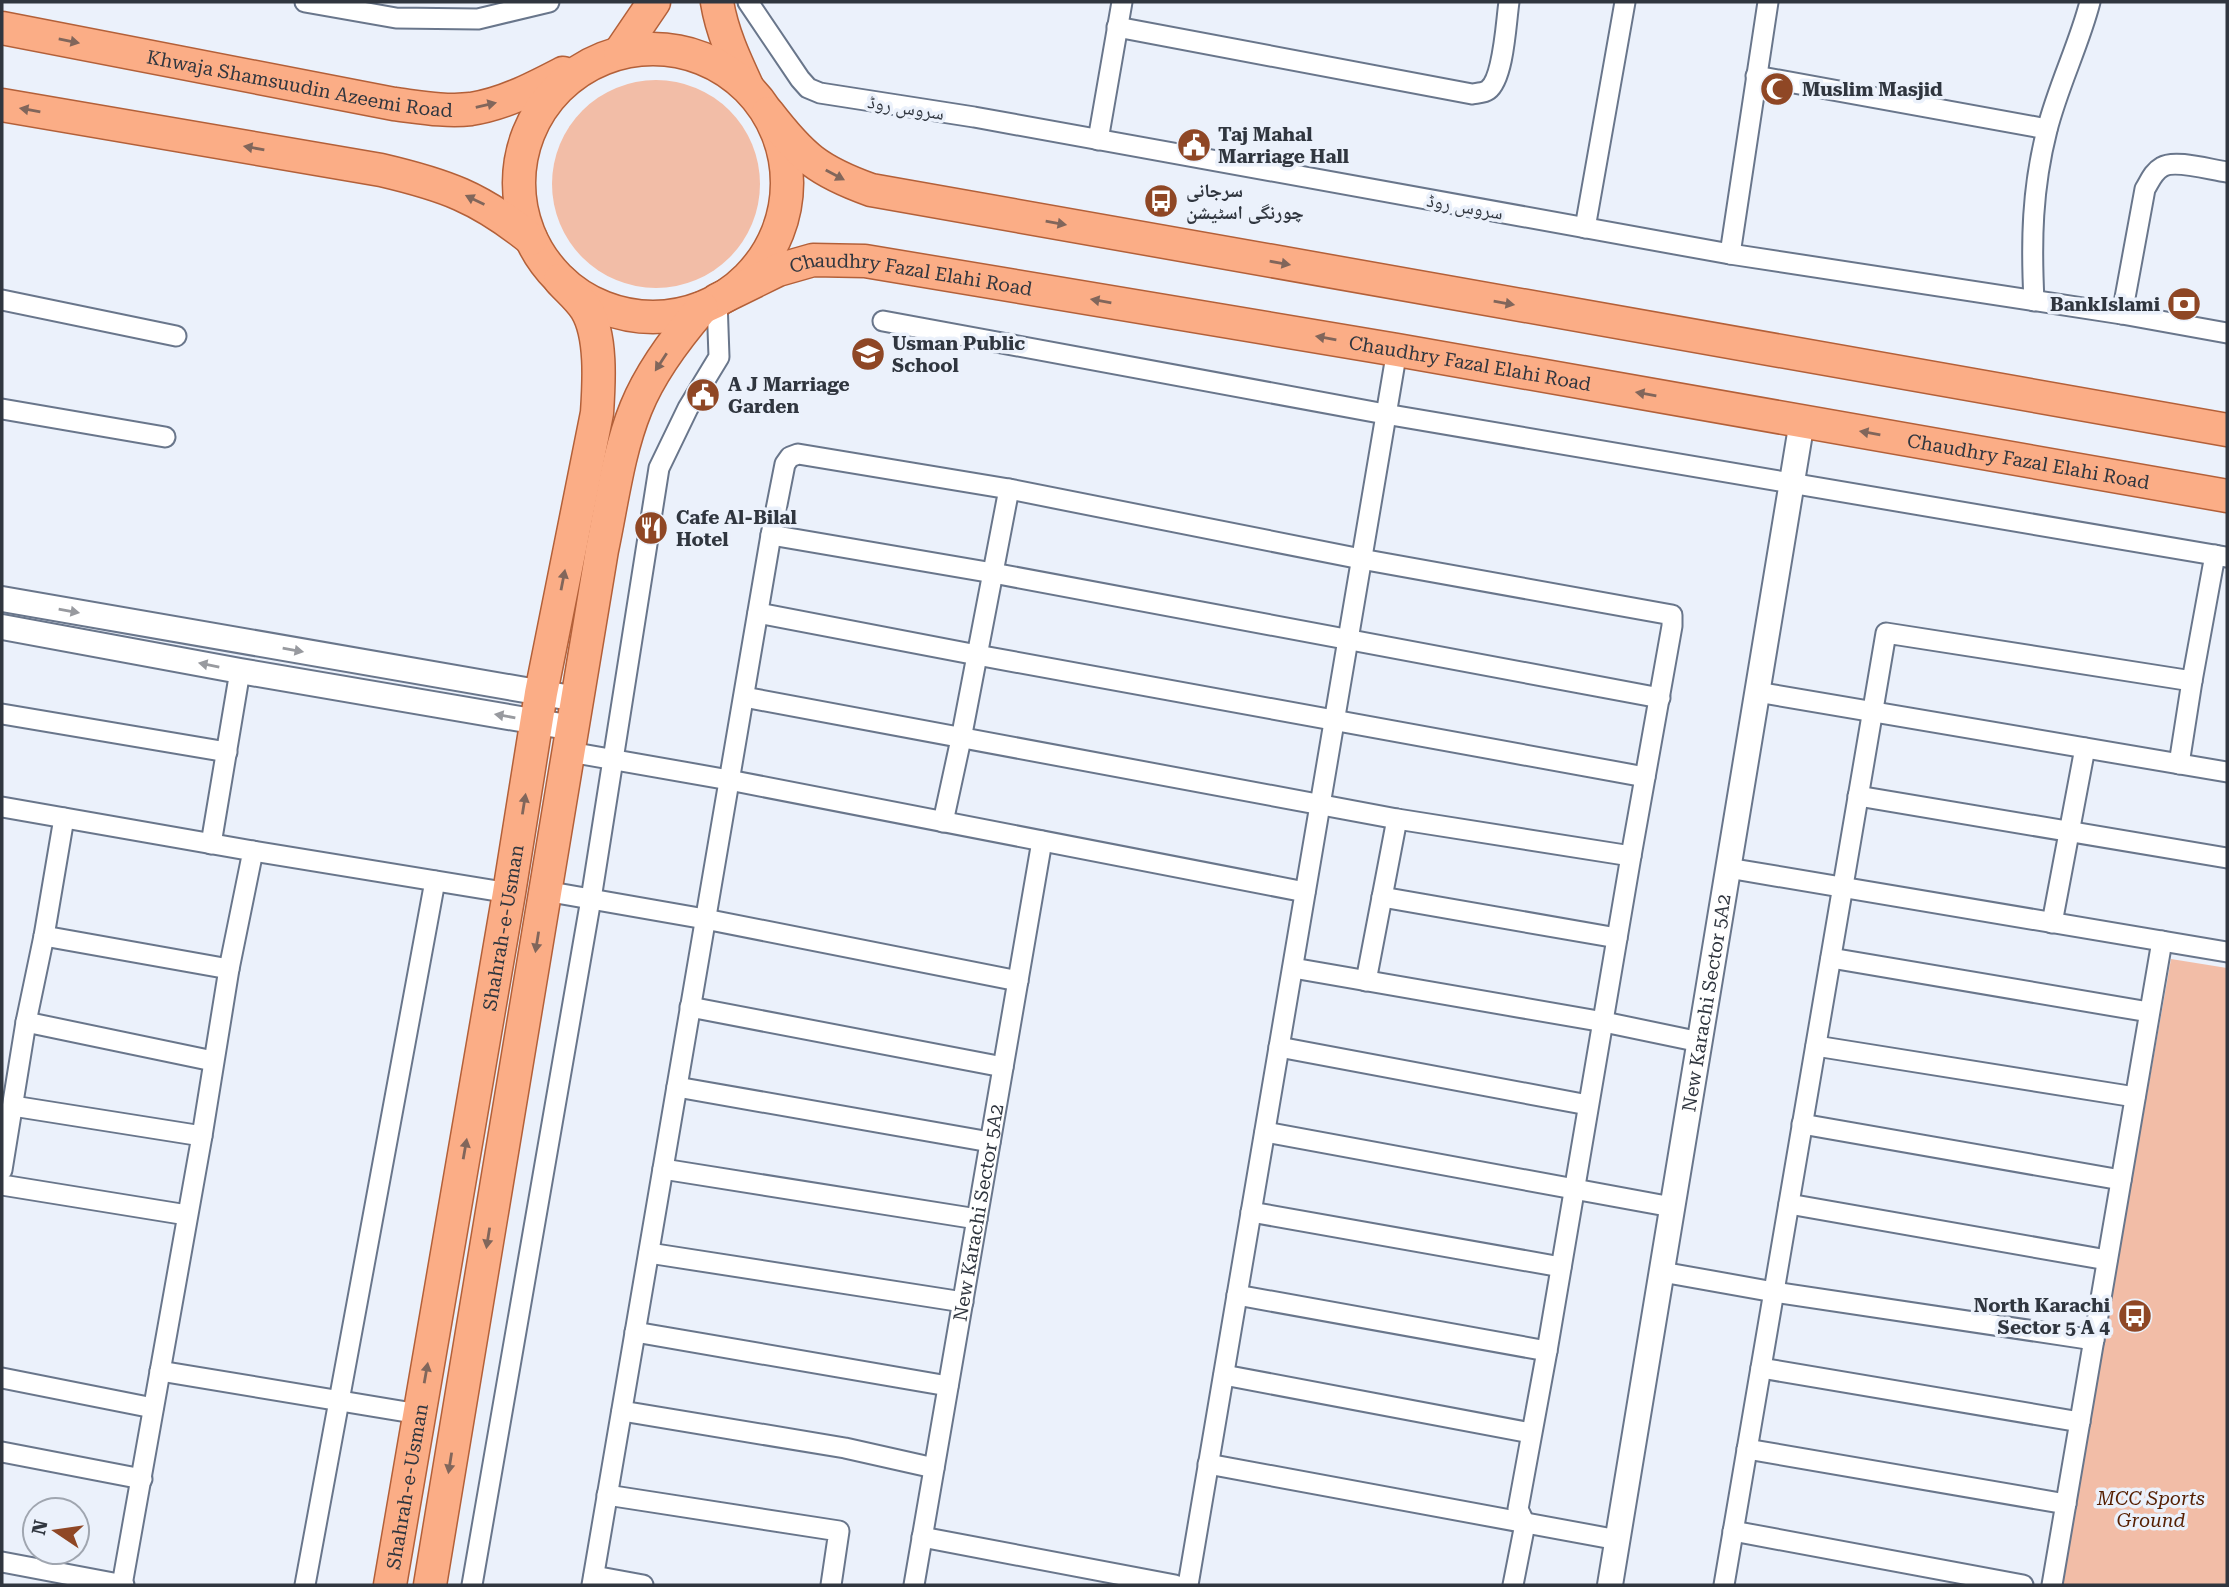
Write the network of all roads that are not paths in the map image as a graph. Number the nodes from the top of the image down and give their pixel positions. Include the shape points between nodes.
1 (305, 2) edge
2 (549, 2) edge
3 (654, 2) edge
4 (717, 2) edge
5 (748, 2) edge
6 (1122, 2) edge
7 (1509, 2) edge
8 (1625, 2) edge
9 (1768, 2) edge
10 (2090, 2) edge
11 (1117, 27) junction
12 (2, 29) edge
13 (620, 52) junction
14 (590, 64) junction
15 (1756, 76) junction
16 (748, 88) junction
17 (2, 105) edge
18 (768, 113) junction
19 (2047, 129) junction
20 (1098, 140) junction
21 (2227, 172) edge
22 (1585, 228) junction
23 (531, 239) junction
24 (1730, 254) junction
25 (560, 280) junction
26 (2, 300) edge
27 (2034, 301) junction
28 (709, 304) junction
29 (2122, 314) junction
30 (883, 321) dead end
31 (2227, 333) edge
32 (176, 336) dead end
33 (1396, 350) junction
34 (2, 409) edge
35 (1385, 414) junction
36 (1802, 421) junction
37 (2227, 430) edge
38 (165, 437) dead end
39 (1791, 484) junction
40 (1009, 489) junction
41 (2227, 496) edge
42 (771, 535) junction
43 (2221, 556) edge
44 (1361, 559) junction
45 (993, 573) junction
46 (2, 599) edge
47 (758, 612) junction
48 (2, 626) edge
49 (1348, 639) junction
50 (977, 655) junction
51 (240, 671) junction
52 (2192, 681) junction
53 (1757, 692) junction
54 (744, 697) junction
55 (1660, 698) junction
56 (539, 707) junction
57 (1873, 712) junction
58 (2, 714) edge
59 (1335, 721) junction
60 (573, 726) junction
61 (961, 739) junction
62 (2085, 748) junction
63 (227, 752) junction
64 (614, 760) junction
65 (2179, 764) junction
66 (2227, 772) edge
67 (1645, 777) junction
68 (729, 780) junction
69 (1858, 796) junction
70 (1320, 804) junction
71 (2, 807) edge
72 (64, 818) junction
73 (1398, 819) junction
74 (943, 822) junction
75 (2069, 832) junction
76 (1042, 841) junction
77 (211, 844) junction
78 (253, 851) junction
79 (1631, 856) junction
80 (2227, 858) edge
81 (1728, 868) junction
82 (435, 881) junction
83 (1843, 887) junction
84 (545, 891) junction
85 (1305, 892) junction
86 (509, 893) junction
87 (1382, 897) junction
88 (591, 899) junction
89 (705, 919) junction
90 (2052, 923) junction
91 (44, 936) junction
92 (1617, 938) junction
93 (2162, 941) junction
94 (2227, 953) edge
95 (1831, 958) junction
96 (1293, 968) junction
97 (229, 969) junction
98 (1018, 981) junction
99 (1366, 981) junction
100 (690, 1007) junction
101 (2150, 1012) junction
102 (1604, 1021) junction
103 (26, 1022) junction
104 (1700, 1042) junction
105 (1816, 1046) junction
106 (1279, 1047) junction
107 (213, 1061) junction
108 (1003, 1067) junction
109 (677, 1087) junction
110 (2135, 1097) junction
111 (1588, 1105) junction
112 (13, 1106) junction
113 (1802, 1124) junction
114 (1265, 1132) junction
115 (202, 1136) junction
116 (990, 1142) junction
117 (663, 1169) junction
118 (2, 1170) edge
119 (2121, 1180) junction
120 (2, 1185) edge
121 (1574, 1188) junction
122 (1789, 1203) junction
123 (1672, 1207) junction
124 (1251, 1212) junction
125 (187, 1215) junction
126 (977, 1219) junction
127 (649, 1253) junction
128 (2107, 1260) junction
129 (1561, 1267) junction
130 (1661, 1272) junction
131 (1774, 1292) junction
132 (1237, 1296) junction
133 (962, 1302) junction
134 (635, 1332) junction
135 (2094, 1340) junction
136 (1547, 1351) junction
137 (1761, 1368) junction
138 (160, 1371) junction
139 (1223, 1375) junction
140 (2, 1378) edge
141 (948, 1386) junction
142 (338, 1402) junction
143 (153, 1408) junction
144 (622, 1411) junction
145 (419, 1414) junction
146 (2080, 1422) junction
147 (1531, 1433) junction
148 (1747, 1449) junction
149 (2, 1452) edge
150 (1208, 1464) junction
151 (934, 1468) junction
152 (142, 1479) junction
153 (607, 1495) junction
154 (2066, 1504) junction
155 (1525, 1524) junction
156 (1733, 1531) junction
157 (922, 1536) junction
158 (1618, 1540) junction
159 (2, 1562) edge
160 (1966, 1580) edge
161 (593, 1581) edge
162 (123, 1585) edge
163 (305, 1585) edge
164 (390, 1585) edge
165 (430, 1585) edge
166 (472, 1585) edge
167 (643, 1585) edge
168 (831, 1585) edge
169 (914, 1585) edge
170 (1175, 1585) edge
171 (1188, 1585) edge
172 (1513, 1585) edge
173 (1610, 1585) edge
174 (1724, 1585) edge
175 (2023, 1585) edge
176 (2052, 1585) edge

1 - 2 street via 396,18 478,19
3 - 13 main road
4 - 16 main road
5 - 20 street, سروس روڈ via 808,89
6 - 11 street
7 - 11 street via 1500,68 1487,91 1472,94
8 - 22 street
9 - 15 street
10 - 19 street
11 - 20 street
12 -> 14 main road, Khwaja Shamsuudin Azeemi Road via 434,108 469,109 505,101
13 - 14 main road
13 - 16 main road via 654,48 689,53 721,66
14 - 23 main road via 562,83 541,109 526,139 519,184
15 - 19 street
15 - 24 street
16 - 18 main road
23 -> 17 main road via 482,204 421,179
18 - 28 main road via 782,146 787,181 782,217 768,251 746,279
18 -> 37 main road via 809,160 838,178 871,190
19 - 27 street via 2033,203
20 - 22 street, سروس روڈ
21 - 29 street via 2176,164 2154,174 2146,189
22 - 24 street, سروس روڈ
23 - 25 main road
24 - 27 street, سروس روڈ
25 - 28 main road via 590,302 626,315 664,317
56 -> 25 main road, Shahrah-e-Usman via 597,413 600,377 596,340 586,310
26 - 32 street
27 - 29 street, سروس روڈ
33 -> 28 main road, Chaudhry Fazal Elahi Road via 865,261 813,260 778,270
28 -> 60 main road, Shahrah-e-Usman via 677,337 636,407 602,550
28 - 64 street via 719,357 659,468
29 - 31 street, سروس روڈ
30 - 35 street
33 - 35 street
36 -> 33 main road, Chaudhry Fazal Elahi Road
34 - 38 street
35 - 39 street
35 - 44 street
36 - 39 street, New Karachi Sector 5A2
41 -> 36 main road, Chaudhry Fazal Elahi Road
39 - 43 street
39 - 53 street, New Karachi Sector 5A2
40 - 42 street via 798,454 785,464
40 - 44 street
40 - 45 street
42 - 45 street
42 - 47 street
43 - 52 street
44 - 49 street
44 - 55 street via 1672,615
45 - 49 street
45 - 50 street
46 -> 56 street
47 - 50 street
47 - 54 street
51 -> 48 street
49 - 55 street
49 - 59 street
50 - 59 street
50 - 61 street
56 -> 51 street
51 - 63 street
52 - 57 street via 1886,633
52 - 65 street
53 - 57 street
53 - 81 street, New Karachi Sector 5A2
54 - 61 street
54 - 68 street
55 - 67 street
56 - 60 street
86 -> 56 main road, Shahrah-e-Usman
57 - 62 street
57 - 69 street
58 - 63 street
59 - 67 street
59 - 70 street
60 - 64 street
60 - 84 main road, Shahrah-e-Usman
61 - 70 street
61 - 74 street
62 - 65 street
62 - 75 street
63 - 77 street
64 - 68 street
64 - 88 street
65 - 66 street
67 - 79 street
68 - 74 street
68 - 89 street
69 - 75 street
69 - 83 street
70 - 73 street
70 - 85 street
71 - 72 street
72 - 77 street
72 - 91 street
73 - 79 street
73 - 87 street
74 - 76 street
75 - 80 street
75 - 90 street
76 - 85 street
76 - 98 street, New Karachi Sector 5A2
77 - 78 street
78 - 82 street
78 - 97 street
79 - 92 street
81 - 83 street
81 - 104 street, New Karachi Sector 5A2
82 - 86 street
82 - 142 street
83 - 90 street
83 - 95 street
84 - 88 street
84 -> 165 main road, Shahrah-e-Usman
85 - 96 street
145 -> 86 main road, Shahrah-e-Usman
87 - 92 street
87 - 99 street
88 - 89 street
88 - 166 street
89 - 98 street
89 - 100 street
90 - 93 street
91 - 97 street
91 - 103 street
92 - 102 street
93 - 94 street
93 - 101 street
95 - 101 street
95 - 105 street
96 - 99 street
96 - 106 street
97 - 107 street
98 - 108 street, New Karachi Sector 5A2
99 - 102 street
100 - 108 street
100 - 109 street
101 - 110 street
102 - 104 street
102 - 111 street
103 - 107 street
103 - 112 street
104 - 123 street, New Karachi Sector 5A2
105 - 110 street
105 - 113 street
106 - 111 street
106 - 114 street
107 - 115 street
108 - 116 street, New Karachi Sector 5A2
109 - 116 street
109 - 117 street
110 - 119 street
111 - 121 street
112 - 115 street
112 - 118 street
113 - 119 street
113 - 122 street
114 - 121 street
114 - 124 street
115 - 125 street
116 - 126 street, New Karachi Sector 5A2
117 - 126 street
117 - 127 street
119 - 128 street
120 - 125 street
121 - 123 street
121 - 129 street
122 - 128 street
122 - 131 street
123 - 130 street, New Karachi Sector 5A2
124 - 129 street
124 - 132 street
125 - 138 street
126 - 133 street, New Karachi Sector 5A2
127 - 133 street
127 - 134 street
128 - 135 street
129 - 136 street
130 - 131 street
130 - 158 street, New Karachi Sector 5A2
131 - 135 street
131 - 137 street
132 - 136 street
132 - 139 street
133 - 141 street, New Karachi Sector 5A2
134 - 141 street
134 - 144 street
135 - 146 street
136 - 147 street
137 - 146 street
137 - 148 street
138 - 142 street
138 - 143 street
139 - 147 street
139 - 150 street
140 - 143 street
141 - 151 street, New Karachi Sector 5A2
142 - 145 street
142 - 163 street
143 - 152 street
144 - 151 street via 845,1448
144 - 153 street
145 - 164 main road, Shahrah-e-Usman
146 - 154 street
147 - 155 street via 1518,1509
148 - 154 street
148 - 156 street
149 - 152 street
150 - 155 street
150 - 171 street
151 - 157 street, New Karachi Sector 5A2
152 - 162 street
153 - 161 street
153 - 168 street via 839,1531
154 - 176 street
155 - 158 street
155 - 172 street
156 - 160 street
156 - 174 street
157 - 169 street, New Karachi Sector 5A2
157 - 170 street
158 - 173 street, New Karachi Sector 5A2
159 - 162 street
160 - 175 street
161 - 167 street

